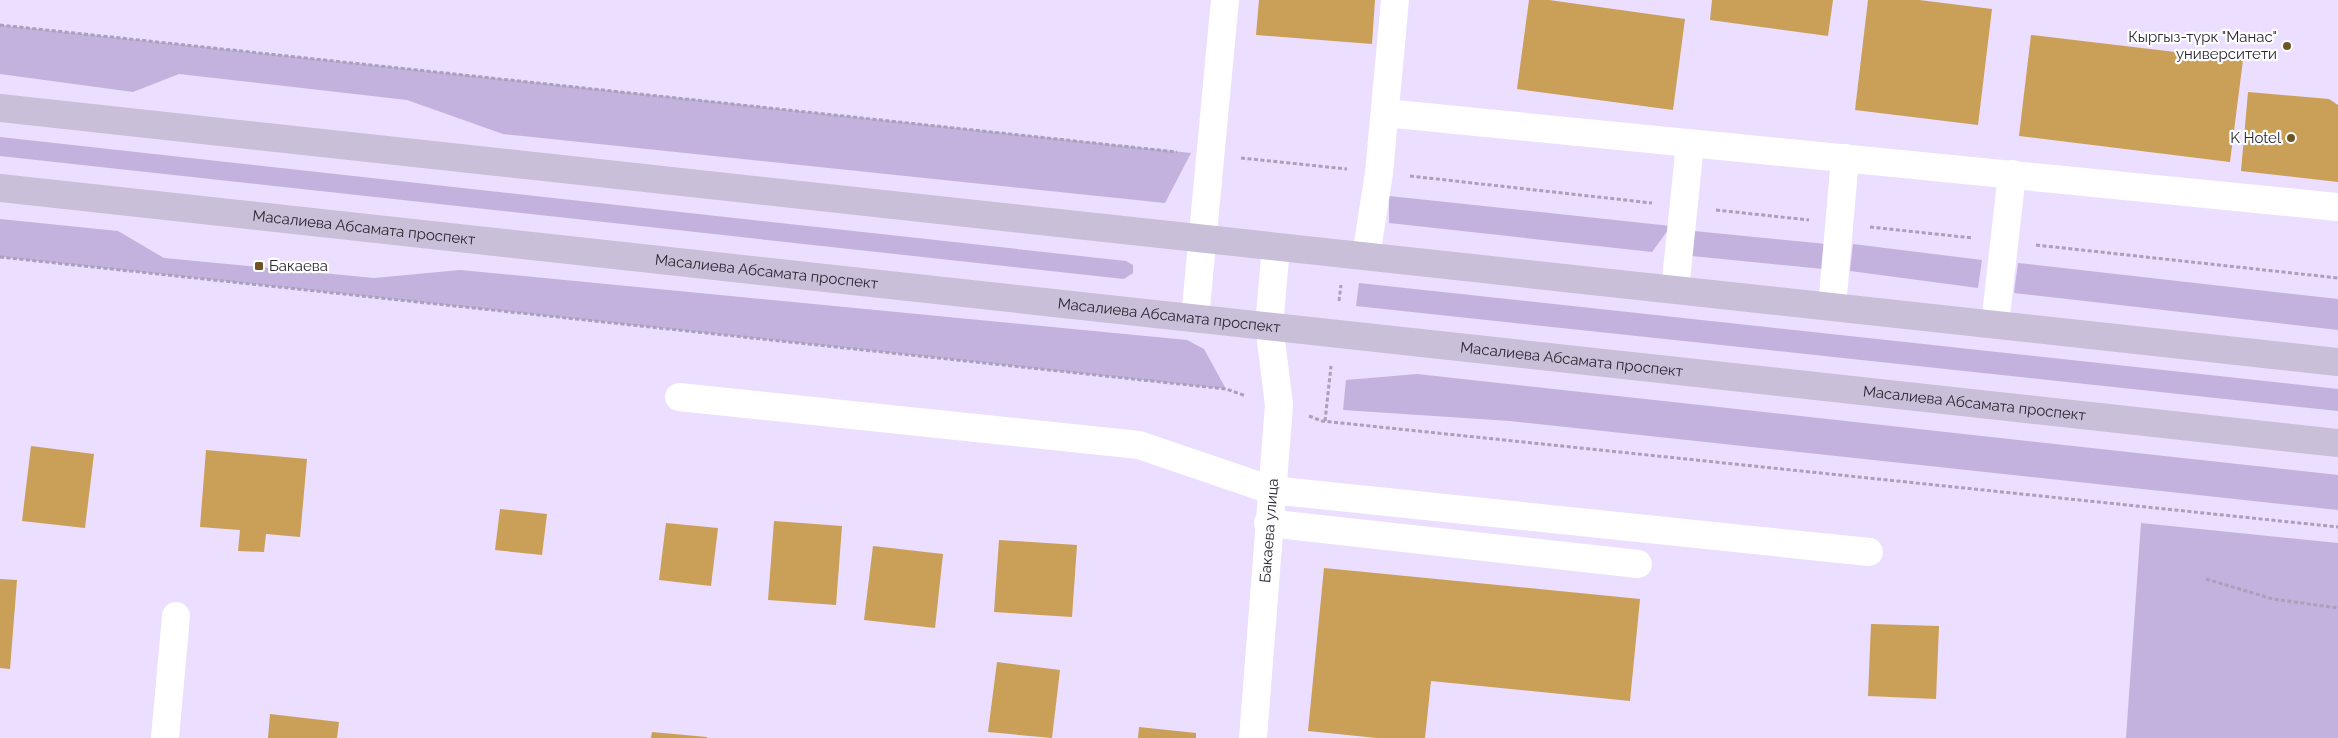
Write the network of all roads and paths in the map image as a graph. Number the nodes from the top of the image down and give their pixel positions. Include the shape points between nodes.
1 (1225, 0) edge
2 (1394, 0) edge
3 (0, 24) edge
4 (0, 108) edge
5 (1385, 113) junction
6 (1690, 144) junction
7 (1210, 155) junction
8 (1845, 158) junction
9 (1379, 173) junction
10 (2012, 174) junction
11 (0, 188) edge
12 (1683, 207) junction
13 (2338, 207) edge
14 (1839, 224) junction
15 (1203, 238) junction
16 (2004, 242) junction
17 (1276, 247) junction
18 (1366, 256) junction
19 (0, 257) edge
20 (1342, 278) dead end
21 (2338, 278) edge
22 (1675, 290) junction
23 (1832, 307) junction
24 (1338, 309) dead end
25 (1195, 318) junction
26 (1996, 324) junction
27 (1269, 325) junction
28 (1332, 360) dead end
29 (2338, 362) edge
30 (1237, 393) dead end
31 (679, 397) dead end
32 (2338, 443) edge
33 (1271, 490) junction
34 (1268, 523) junction
35 (2338, 527) edge
36 (1869, 552) dead end
37 (1638, 564) dead end
38 (2206, 579) dead end
39 (2338, 608) edge
40 (176, 616) dead end
41 (165, 738) edge
42 (1253, 738) edge

1 - 7 street
2 - 5 street
3 - 7 path
4 - 15 main road
5 - 6 street
5 - 9 street
6 - 8 street
6 - 12 street
7 - 9 path
7 - 15 street
8 - 10 street
8 - 14 street
9 - 12 path
9 - 18 street
10 - 13 street
10 - 16 street
11 - 25 main road, Масалиева Абсамата проспект
12 - 14 path
12 - 22 street
14 - 16 path
14 - 23 street
15 - 17 main road
15 - 25 street
16 - 21 path
16 - 26 street
17 - 18 main road
17 - 27 street, Бакаева улица
18 - 22 main road
19 - 30 path via 1226,389
20 - 24 path
22 - 23 main road
23 - 26 main road
25 - 27 main road, Масалиева Абсамата проспект
26 - 29 main road
27 - 32 main road, Масалиева Абсамата проспект
27 - 33 street, Бакаева улица via 1279,405
28 - 35 path via 1323,421
31 - 33 street via 1139,444
33 - 34 street, Бакаева улица
33 - 36 street
34 - 37 street
34 - 42 street, Бакаева улица
38 - 39 path via 2272,599
40 - 41 street

